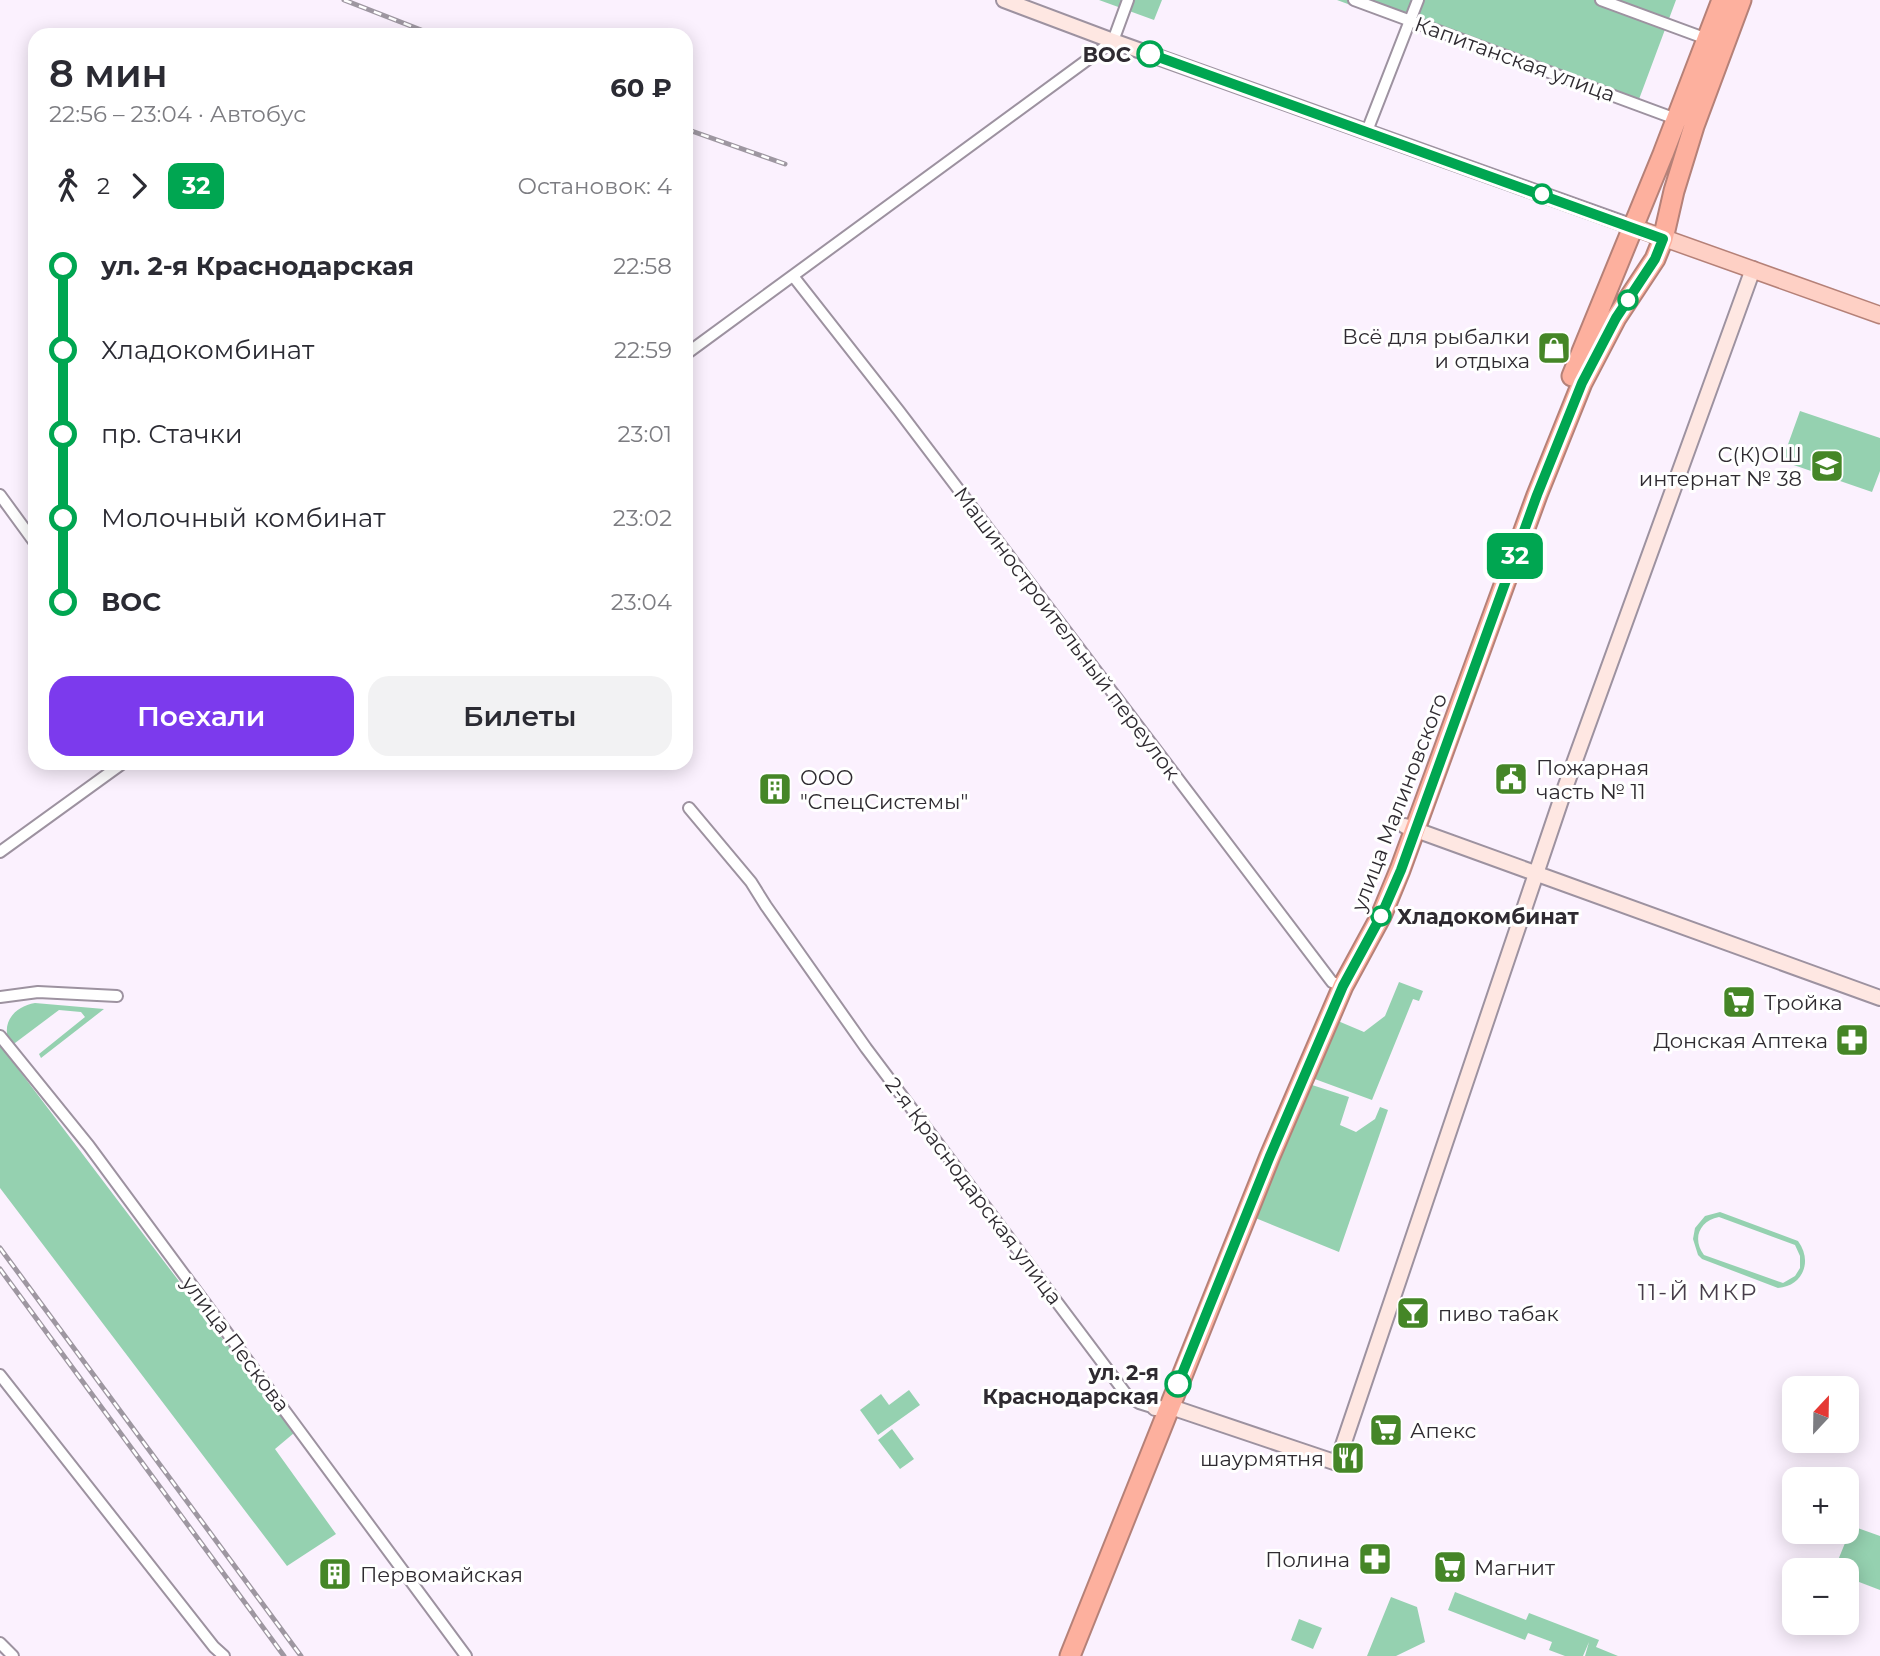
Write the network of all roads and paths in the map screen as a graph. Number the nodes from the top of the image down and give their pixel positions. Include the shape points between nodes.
1 (1004, 0) edge
2 (1128, 0) edge
3 (1354, 0) edge
4 (1418, 0) edge
5 (1601, 0) edge
6 (1722, 0) edge
7 (1741, 0) edge
8 (1410, 21) junction
9 (1707, 39) junction
10 (1113, 41) junction
11 (1676, 118) junction
12 (1367, 131) junction
13 (1633, 227) junction
14 (1663, 239) junction
15 (1752, 269) junction
16 (793, 276) junction
17 (1880, 315) edge
18 (693, 350) edge
19 (0, 495) edge
20 (28, 533) edge
21 (113, 770) edge
22 (689, 808) dead end
23 (1409, 828) junction
24 (0, 852) edge
25 (1537, 874) junction
26 (1338, 984) junction
27 (117, 996) dead end
28 (0, 997) edge
29 (1880, 998) edge
30 (0, 1036) edge
31 (0, 1375) edge
32 (1162, 1408) junction
33 (0, 1643) edge
34 (13, 1656) edge
35 (224, 1656) edge
36 (466, 1656) edge
37 (1059, 1656) edge
38 (1070, 1656) edge

1 - 10 street
2 - 10 street
3 - 8 street, Капитанская улица
4 - 8 street
5 - 9 street
6 - 9 highway, улица Малиновского
7 - 14 highway, улица Малиновского via 1692,132
8 - 11 street, Капитанская улица
8 - 12 street
9 - 11 highway, улица Малиновского
10 - 12 street
10 - 16 street
11 - 13 highway, улица Малиновского
12 - 13 street
13 - 14 main road
13 - 23 highway, улица Малиновского via 1571,379
14 - 15 main road
14 - 23 highway, улица Малиновского via 1582,383
15 - 17 main road
15 - 25 street
16 - 18 street
16 - 26 street, Машиностроительный переулок
19 - 20 street
21 - 24 street
22 - 32 street, 2-я Краснодарская улица via 751,882 866,1048 1126,1394 1139,1404
23 - 25 street
23 - 26 highway, улица Малиновского via 1381,916
25 - 29 street
25 - 32 street, 2-я Краснодарская улица via 1337,1463 1177,1409
26 - 32 highway, улица Малиновского
27 - 28 street via 38,992
30 - 36 street, улица Пескова via 97,1157
31 - 35 street
32 - 37 highway, улица Малиновского
32 - 38 highway, улица Малиновского
33 - 34 street

